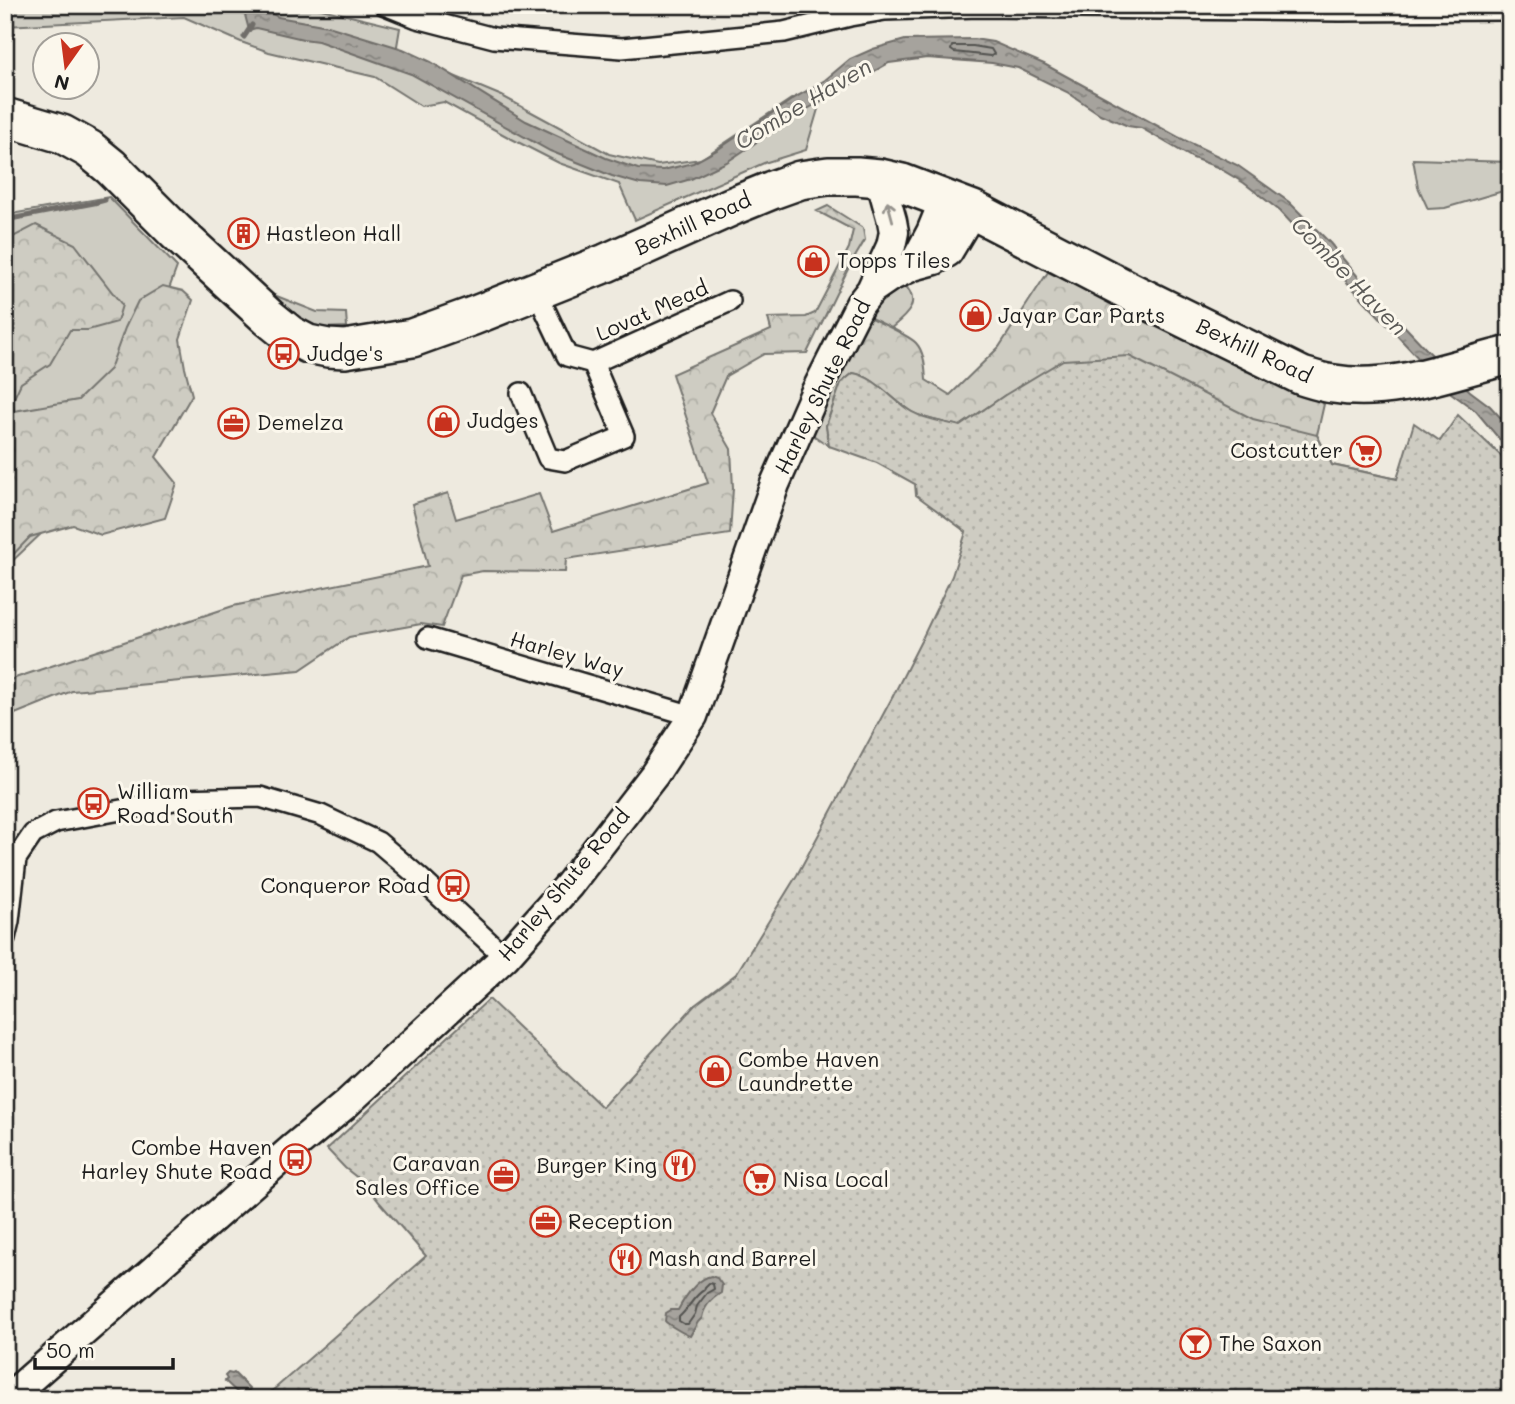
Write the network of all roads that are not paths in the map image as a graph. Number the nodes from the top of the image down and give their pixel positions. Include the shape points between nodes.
1 (385, 5) edge
2 (1102, 7) edge
3 (1510, 10) edge
4 (418, 11) edge
5 (5, 117) edge
6 (880, 178) junction
7 (959, 204) junction
8 (871, 290) junction
9 (536, 291) junction
10 (730, 301) dead end
11 (1497, 358) edge
12 (593, 363) junction
13 (521, 393) dead end
14 (428, 638) dead end
15 (693, 716) junction
16 (11, 857) edge
17 (5, 937) edge
18 (505, 957) junction
19 (7, 1399) edge

1 - 4 street
2 - 3 street
2 - 4 street via 886,10 783,32 622,48 494,38
5 - 9 highway, Bexhill Road via 62,134 89,149 268,317 308,344 345,349 412,338
6 - 7 highway, Bexhill Road
8 -> 6 main road, Harley Shute Road via 894,232
6 - 9 highway, Bexhill Road via 800,180
7 - 8 main road, Harley Shute Road via 948,252
7 - 11 highway, Bexhill Road via 1302,376 1348,386 1391,384
8 - 15 main road, Harley Shute Road via 815,393 775,484
9 - 12 street, Lovat Mead via 567,356
10 - 12 street, Lovat Mead
12 - 13 street, Lovat Mead via 624,436 565,461 548,458
14 - 15 street, Harley Way
15 - 18 main road, Harley Shute Road via 578,874
16 - 17 street
16 - 18 street via 33,834 56,822 180,799 260,797 321,815 378,842
18 - 19 main road, Harley Shute Road via 345,1105

